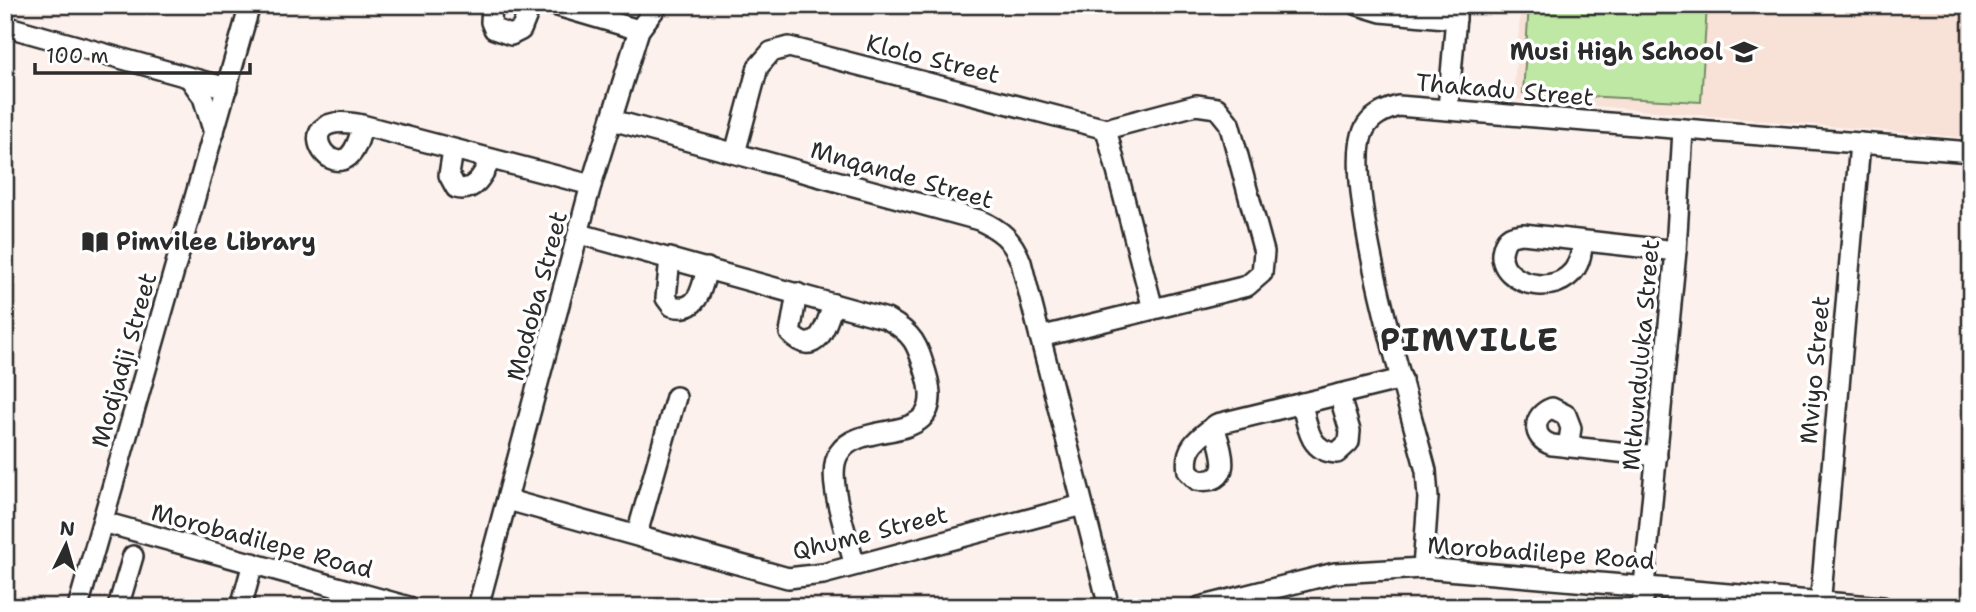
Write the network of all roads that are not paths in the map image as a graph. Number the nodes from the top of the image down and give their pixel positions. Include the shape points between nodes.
1 (250, 5) edge
2 (492, 5) edge
3 (531, 5) edge
4 (554, 5) edge
5 (658, 5) edge
6 (1358, 5) edge
7 (1456, 12) edge
8 (5, 26) edge
9 (639, 30) junction
10 (190, 79) junction
11 (227, 88) junction
12 (1448, 109) junction
13 (612, 120) junction
14 (362, 125) dead end
15 (1106, 129) junction
16 (1683, 130) junction
17 (214, 134) junction
18 (1860, 143) junction
19 (453, 150) junction
20 (1971, 152) edge
21 (735, 153) junction
22 (491, 160) junction
23 (591, 186) junction
24 (580, 234) junction
25 (1582, 242) dead end
26 (1676, 251) junction
27 (670, 258) junction
28 (707, 268) junction
29 (797, 293) junction
30 (833, 304) junction
31 (1153, 309) junction
32 (1040, 337) junction
33 (1402, 379) junction
34 (1339, 394) junction
35 (676, 397) dead end
36 (1302, 403) junction
37 (1214, 426) dead end
38 (1568, 447) dead end
39 (1657, 456) junction
40 (508, 500) junction
41 (1082, 505) junction
42 (103, 522) junction
43 (637, 534) junction
44 (133, 556) dead end
45 (855, 563) junction
46 (253, 564) junction
47 (1423, 568) junction
48 (1645, 585) junction
49 (1820, 604) edge
50 (78, 607) edge
51 (118, 607) edge
52 (241, 607) edge
53 (409, 607) edge
54 (478, 607) edge
55 (1109, 607) edge
56 (1200, 607) edge
57 (1642, 607) edge
58 (1883, 607) edge

1 - 11 street, Modjadji Street
2 - 3 street via 494,29 511,36 521,30
4 - 9 street
5 - 9 street, Modoba Street
6 - 7 street via 1381,12
7 - 12 street
8 - 10 street
9 - 13 street, Modoba Street
10 - 11 street
10 - 17 street via 203,97
11 - 17 street, Modjadji Street
12 - 16 street, Thakadu Street
12 - 33 street, Thakadu Street via 1398,106 1371,119 1363,133 1362,213
13 - 21 street, Mnqande Street
13 - 23 street, Modoba Street
14 - 19 street
15 - 21 street, Klolo Street via 789,47 771,52 758,67
15 - 31 street
15 - 31 street via 1196,105 1217,108 1229,123 1265,252 1262,273 1247,286
16 - 18 street, Thakadu Street
16 - 26 street, Mthunduluka Street
17 - 42 street, Modjadji Street
18 - 20 street, Thakadu Street
18 - 49 street, Mviyo Street
19 - 22 street
19 - 22 street via 449,175 456,188 469,188 477,182
21 - 32 street, Mnqande Street via 1001,230 1014,244 1021,262
22 - 23 street
23 - 24 street, Modoba Street
24 - 27 street
24 - 40 street, Modoba Street
25 - 26 street
26 - 39 street, Mthunduluka Street
27 - 28 street
27 - 28 street via 666,298 671,306 682,309 700,297
28 - 29 street
29 - 30 street
29 - 30 street via 790,332 797,340 808,343 818,339
30 - 45 street via 887,319 906,330 918,345 930,385 931,401 922,418 906,428 852,442 838,454 833,478
31 - 32 street
32 - 41 street, Mnqande Street
33 - 34 street
33 - 47 street, Thakadu Street via 1426,471
34 - 36 street
34 - 36 street via 1350,431 1349,442 1336,453 1326,453 1310,437
35 - 43 street
36 - 37 street
38 - 39 street
39 - 48 street, Mthunduluka Street
40 - 43 street, Qhume Street
40 - 54 street, Modoba Street
41 - 45 street, Qhume Street
41 - 55 street, Mnqande Street
42 - 46 street, Morobadilepe Road
42 - 50 street, Modjadji Street
43 - 45 street, Qhume Street via 788,578 823,574
44 - 51 street
46 - 52 street
46 - 53 street, Morobadilepe Road
47 - 48 street, Morobadilepe Road
47 - 56 street, Morobadilepe Road via 1335,573
48 - 49 street, Morobadilepe Road
48 - 57 street, Mthunduluka Street
49 - 58 street, Morobadilepe Road

